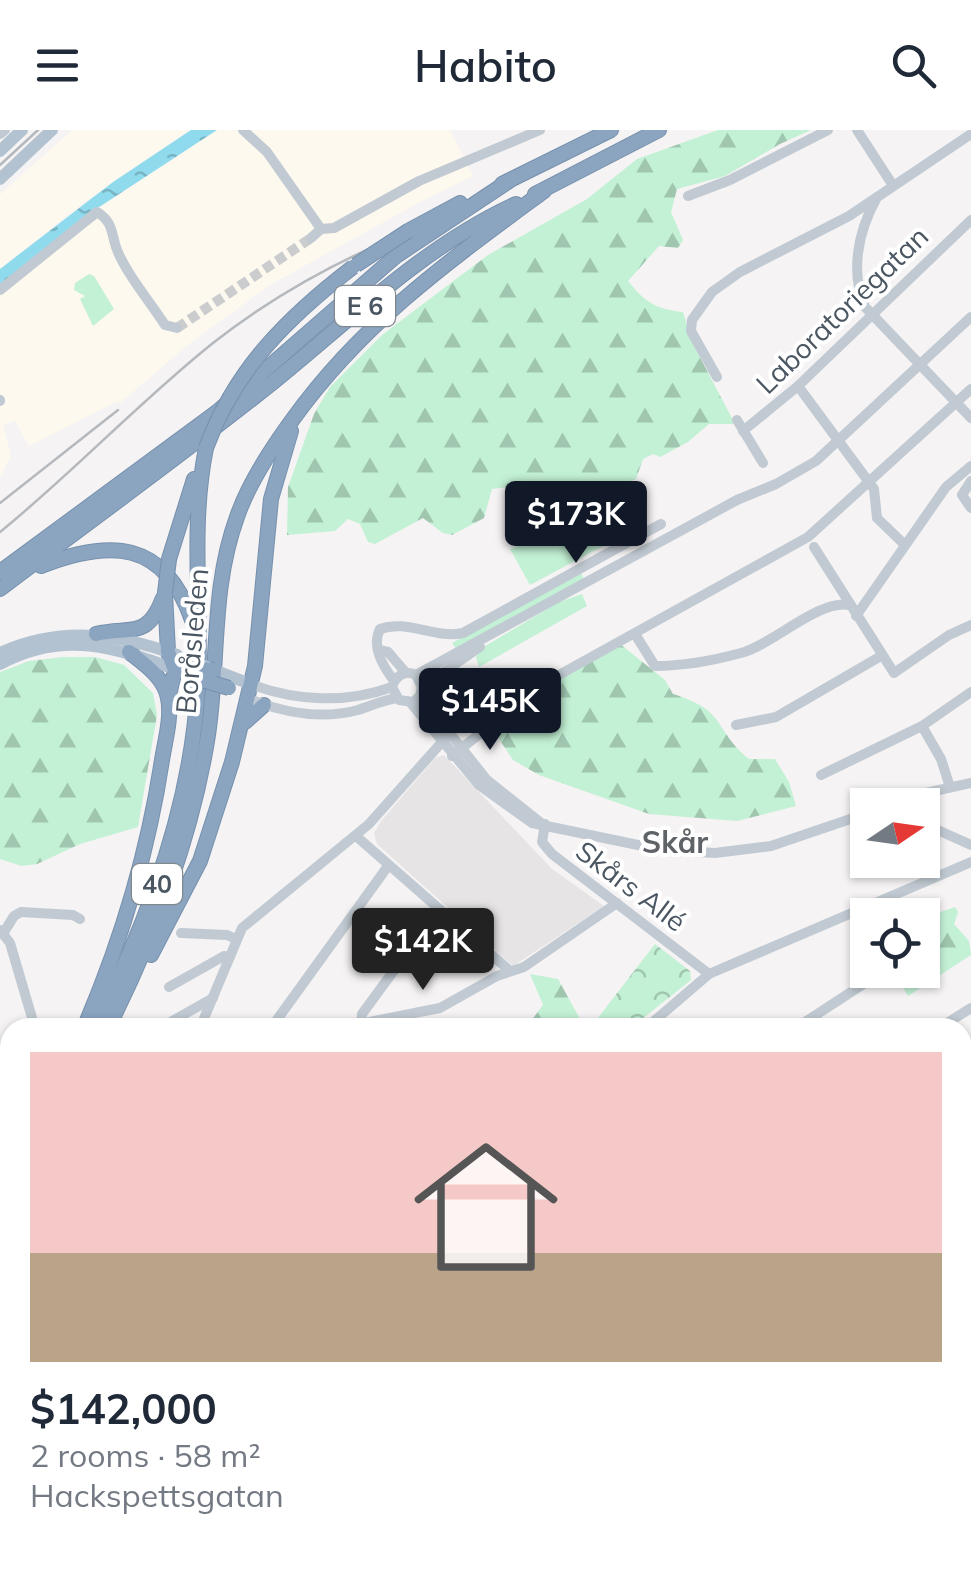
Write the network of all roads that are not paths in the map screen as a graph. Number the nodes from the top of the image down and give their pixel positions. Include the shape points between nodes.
1 (22, 130) edge
2 (52, 130) edge
3 (244, 130) edge
4 (540, 130) edge
5 (611, 130) edge
6 (659, 130) edge
7 (828, 130) edge
8 (857, 130) edge
9 (971, 134) edge
10 (0, 150) edge
11 (0, 179) edge
12 (509, 181) junction
13 (892, 184) junction
14 (544, 190) junction
15 (688, 196) dead end
16 (876, 198) junction
17 (971, 220) edge
18 (321, 230) junction
19 (311, 238) tunnel mouth
20 (0, 290) edge
21 (871, 313) junction
22 (971, 318) edge
23 (177, 328) dead end
24 (919, 366) junction
25 (718, 377) dead end
26 (798, 386) junction
27 (971, 389) edge
28 (955, 401) junction
29 (302, 407) junction
30 (971, 418) edge
31 (838, 441) junction
32 (202, 444) junction
33 (763, 463) dead end
34 (971, 466) edge
35 (199, 470) junction
36 (971, 481) edge
37 (869, 482) junction
38 (971, 508) edge
39 (661, 524) dead end
40 (811, 542) junction
41 (905, 545) junction
42 (0, 572) edge
43 (22, 572) junction
44 (0, 590) edge
45 (165, 593) junction
46 (848, 605) junction
47 (856, 616) junction
48 (971, 625) edge
49 (502, 629) junction
50 (96, 634) junction
51 (635, 634) junction
52 (198, 646) junction
53 (379, 650) junction
54 (129, 652) junction
55 (168, 652) junction
56 (0, 653) edge
57 (881, 656) junction
58 (0, 664) edge
59 (181, 667) junction
60 (411, 674) junction
61 (394, 688) junction
62 (248, 691) junction
63 (971, 692) edge
64 (418, 695) junction
65 (169, 699) junction
66 (264, 705) junction
67 (736, 725) dead end
68 (922, 726) junction
69 (241, 727) junction
70 (450, 733) junction
71 (440, 742) junction
72 (456, 752) junction
73 (821, 775) dead end
74 (971, 782) edge
75 (950, 787) junction
76 (940, 789) edge
77 (850, 819) edge
78 (543, 824) junction
79 (940, 831) edge
80 (356, 836) junction
81 (971, 845) edge
82 (971, 862) edge
83 (388, 866) junction
84 (617, 903) junction
85 (439, 909) junction
86 (80, 919) dead end
87 (2, 931) edge
88 (182, 933) dead end
89 (236, 939) junction
90 (230, 957) junction
91 (510, 971) junction
92 (709, 974) junction
93 (169, 987) dead end
94 (857, 988) edge
95 (124, 996) junction
96 (214, 998) junction
97 (33, 1018) edge
98 (88, 1018) edge
99 (98, 1018) edge
100 (113, 1018) edge
101 (178, 1018) edge
102 (205, 1018) edge
103 (278, 1018) edge
104 (362, 1018) edge
105 (395, 1018) edge
106 (658, 1018) edge
107 (811, 1018) edge

1 - 10 main road
2 - 11 main road
3 - 18 street
4 - 18 street
5 - 12 highway, E 6
6 - 14 highway, E 6
7 - 15 street
8 - 13 street
9 - 13 street
12 - 32 highway, 40, bridge via 408,231 331,284 253,359
12 - 42 highway, E 6 via 396,256 250,386
13 - 16 street
14 - 29 highway, Boråsleden / 40 via 408,292
14 - 32 highway, E 6 via 422,261
16 - 21 street via 858,254 862,299
16 - 25 street via 712,292 690,331
17 - 21 street, Laboratoriegatan
18 - 19 street
20 - 23 street via 98,212 165,326
21 - 24 street
21 - 26 street, Laboratoriegatan
22 - 24 street
24 - 28 street
24 - 31 street
26 - 31 street
26 - 33 street, Laboratoriegatan via 740,425
27 - 28 street
28 - 30 street
28 - 37 street
29 - 62 highway via 272,499
29 - 95 highway, Boråsleden / 40 via 248,491 229,540 193,806 166,895
31 - 37 street
31 - 49 street via 786,478
32 - 35 highway, Boråsleden / 40
32 - 43 highway, E 6
34 - 41 street via 946,486
35 - 45 highway, 40, bridge
35 - 52 highway, Boråsleden / 40
36 - 38 street via 962,495
37 - 40 street
37 - 41 street via 878,518
39 - 53 street via 463,632 444,636 392,624 380,629
40 - 46 street
40 - 51 street
41 - 47 street
43 - 44 highway, E 6
43 - 52 highway via 98,548 144,559 175,584
45 - 50 highway via 156,616 140,630
45 - 55 highway
46 - 47 street
46 - 51 street via 828,607 744,653 669,665 654,666
47 - 57 street
48 - 57 street via 894,673
49 - 60 street
49 - 64 street
50 - 55 main road
50 - 56 main road via 47,637
51 - 72 street via 557,676
52 - 99 highway, Boråsleden / 40 via 183,798 148,908
53 - 60 street
53 - 61 street
54 - 58 main road via 66,644
54 - 59 main road
54 - 65 highway via 158,676
55 - 59 highway
57 - 67 street via 776,717
59 - 62 highway, bridge
59 - 65 highway
60 - 61 street
60 - 64 street
61 - 62 street via 306,698
61 - 64 street
61 - 66 street via 360,710 304,713
62 - 66 street
62 - 69 highway
63 - 68 street
64 - 70 street
64 - 71 street
65 - 98 highway via 147,840
66 - 69 highway
68 - 73 street
68 - 75 street
69 - 95 highway via 200,861
70 - 71 street
70 - 72 street
71 - 72 street
71 - 80 street
72 - 78 street
74 - 75 street
75 - 76 street
77 - 78 street via 780,844 715,853 662,850
78 - 84 street, Skårs Allé via 546,848
79 - 81 street
80 - 83 street
80 - 89 street via 250,919
82 - 92 street
83 - 85 street
83 - 103 street
84 - 91 street
84 - 92 street, Skårs Allé
85 - 91 street
85 - 104 street
86 - 87 street via 21,912
87 - 97 street
88 - 89 street
89 - 90 street
90 - 93 street
90 - 96 street
91 - 105 street via 434,1011
92 - 106 street
94 - 107 street
95 - 100 highway, Boråsleden / 40
96 - 101 street
96 - 102 street

